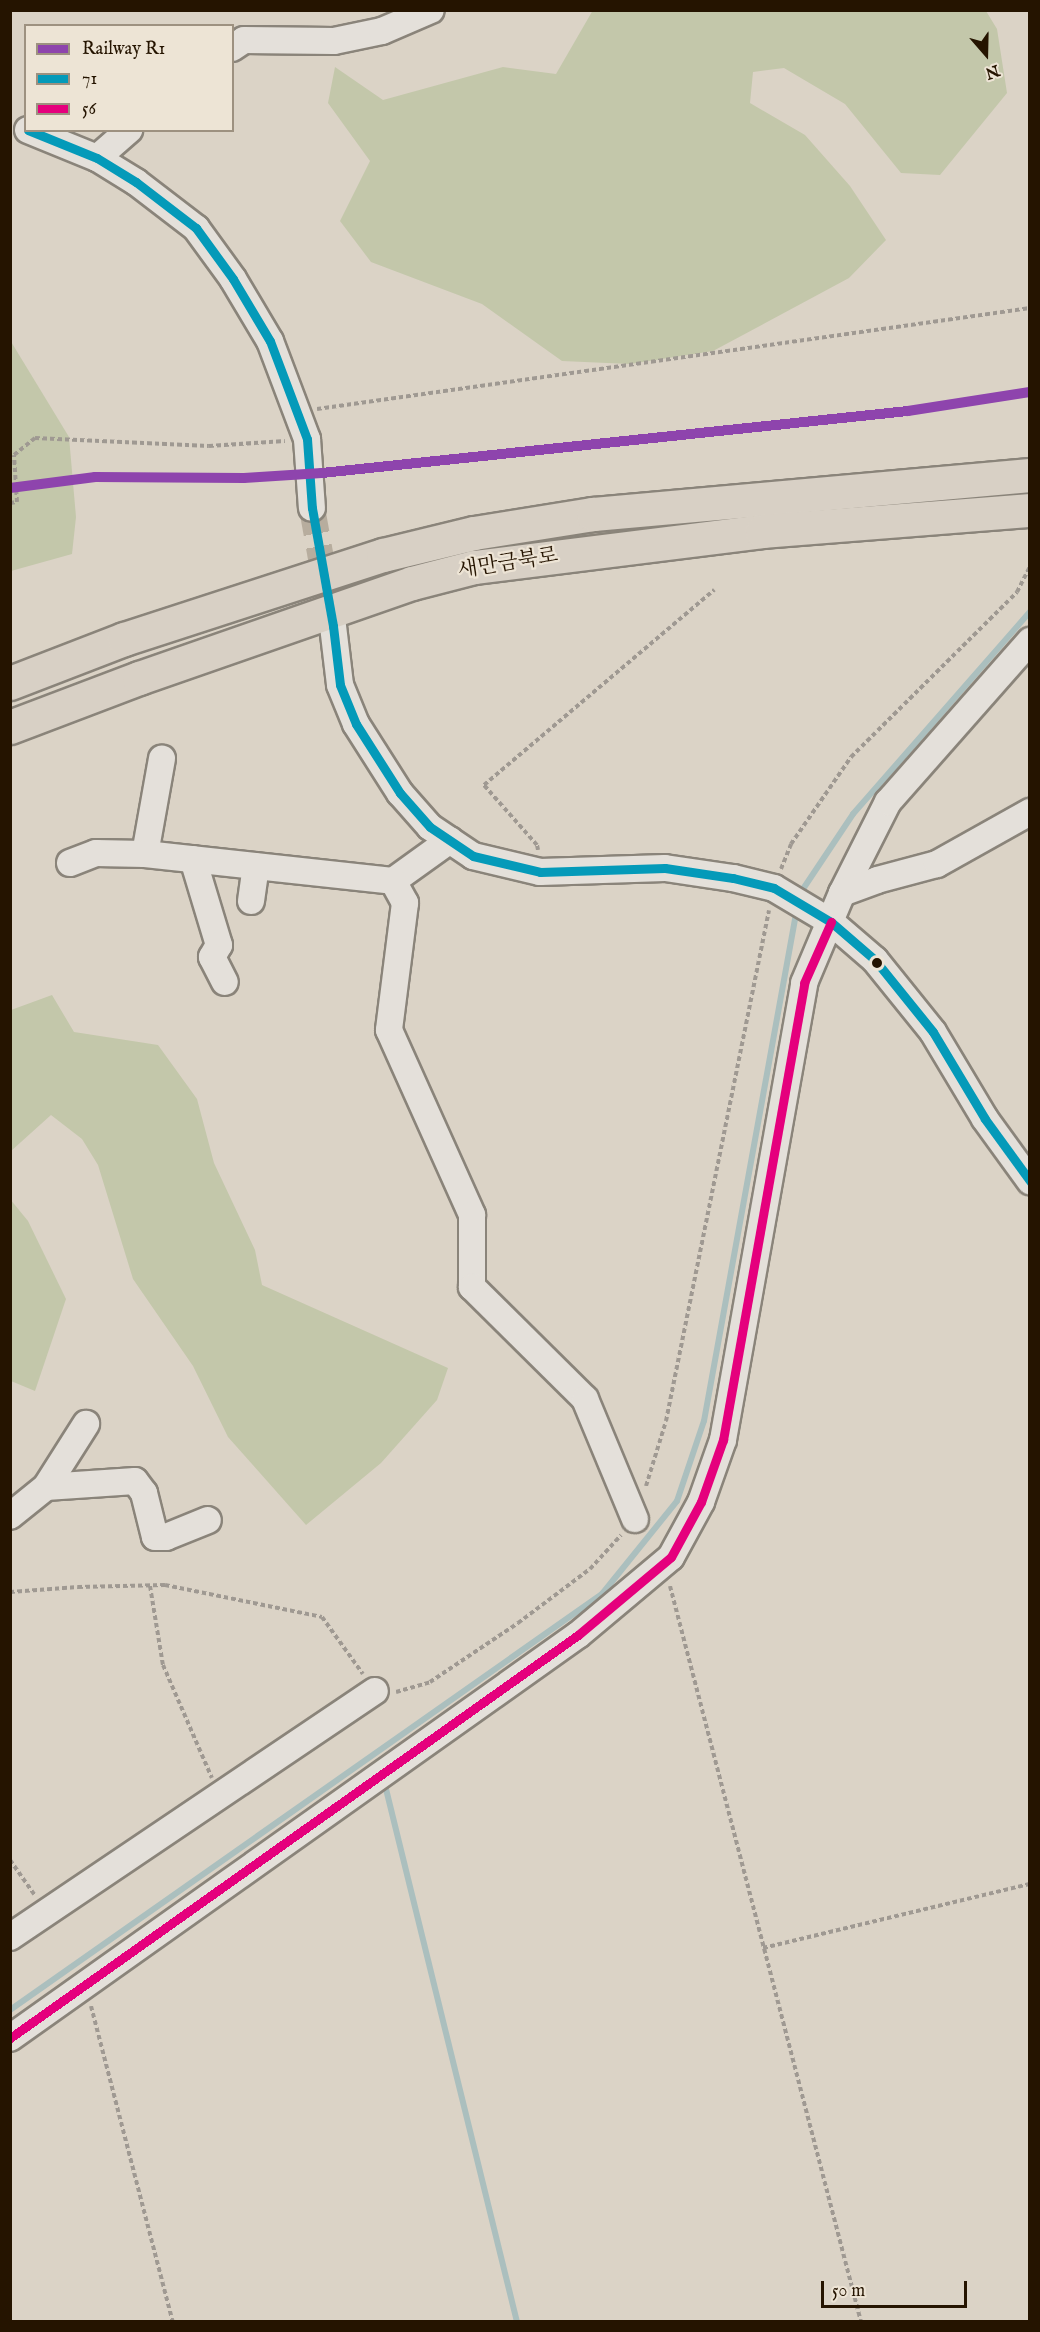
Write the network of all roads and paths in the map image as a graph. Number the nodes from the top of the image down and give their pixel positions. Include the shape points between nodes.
1 (431, 10) edge
2 (234, 47) edge
3 (32, 132) edge
4 (127, 132) edge
5 (97, 158) junction
6 (1029, 308) edge
7 (295, 412) junction
8 (307, 439) junction
9 (1029, 475) edge
10 (10, 503) edge
11 (312, 508) tunnel mouth
12 (1029, 510) edge
13 (714, 590) dead end
14 (333, 626) tunnel mouth
15 (1029, 642) edge
16 (10, 683) edge
17 (10, 727) edge
18 (162, 759) dead end
19 (1029, 812) edge
20 (450, 840) junction
21 (145, 854) junction
22 (193, 859) junction
23 (70, 863) dead end
24 (256, 866) junction
25 (540, 872) junction
26 (393, 881) junction
27 (842, 893) junction
28 (251, 901) dead end
29 (831, 922) junction
30 (225, 982) dead end
31 (1029, 1181) edge
32 (86, 1424) dead end
33 (46, 1487) junction
34 (10, 1516) edge
35 (635, 1519) joint
36 (208, 1520) dead end
37 (671, 1557) junction
38 (150, 1586) junction
39 (10, 1592) edge
40 (375, 1691) junction
41 (220, 1795) junction
42 (10, 1860) edge
43 (1029, 1884) edge
44 (46, 1911) junction
45 (10, 1937) edge
46 (763, 1948) junction
47 (84, 1985) junction
48 (10, 2038) edge
49 (173, 2322) edge
50 (861, 2322) edge

1 - 2 street via 382,31 334,41 244,40
3 - 5 street
4 - 5 street
5 - 7 street via 196,228 233,279 270,341
6 - 7 path
7 - 8 street
8 - 10 path via 209,446 35,438 14,455 17,502
8 - 11 street
9 - 16 highway, 새만금북로 via 593,514 474,533 361,562 124,639
12 - 17 highway, 새만금북로 via 762,531 474,567 412,584 139,678
13 - 25 path via 484,785 537,845
14 - 20 street via 340,685 356,724 400,793 430,827
15 - 27 street via 888,802
18 - 21 street
19 - 27 street via 937,864
20 - 25 street via 474,856
20 - 26 street
21 - 22 street
21 - 23 street via 96,853
22 - 24 street
22 - 30 street via 219,945 212,957
24 - 26 street
24 - 28 street
25 - 29 street via 665,868 733,878 774,888
26 - 35 street via 405,903 389,1030 472,1215 472,1287 585,1399
27 - 29 street
29 - 31 street via 875,960 933,1032 985,1119
29 - 37 street via 804,983 723,1440 701,1503
32 - 33 street
33 - 34 street
33 - 36 street via 135,1481 144,1493 155,1537 166,1537
35 - 40 path via 590,1569 430,1682 379,1698
37 - 46 path via 670,1585
37 - 47 street via 578,1635
38 - 39 path
38 - 40 path via 322,1617
38 - 41 path via 163,1665
40 - 41 street
41 - 44 street
42 - 44 path
43 - 46 path
44 - 45 street
46 - 50 path
47 - 48 street
47 - 49 path

